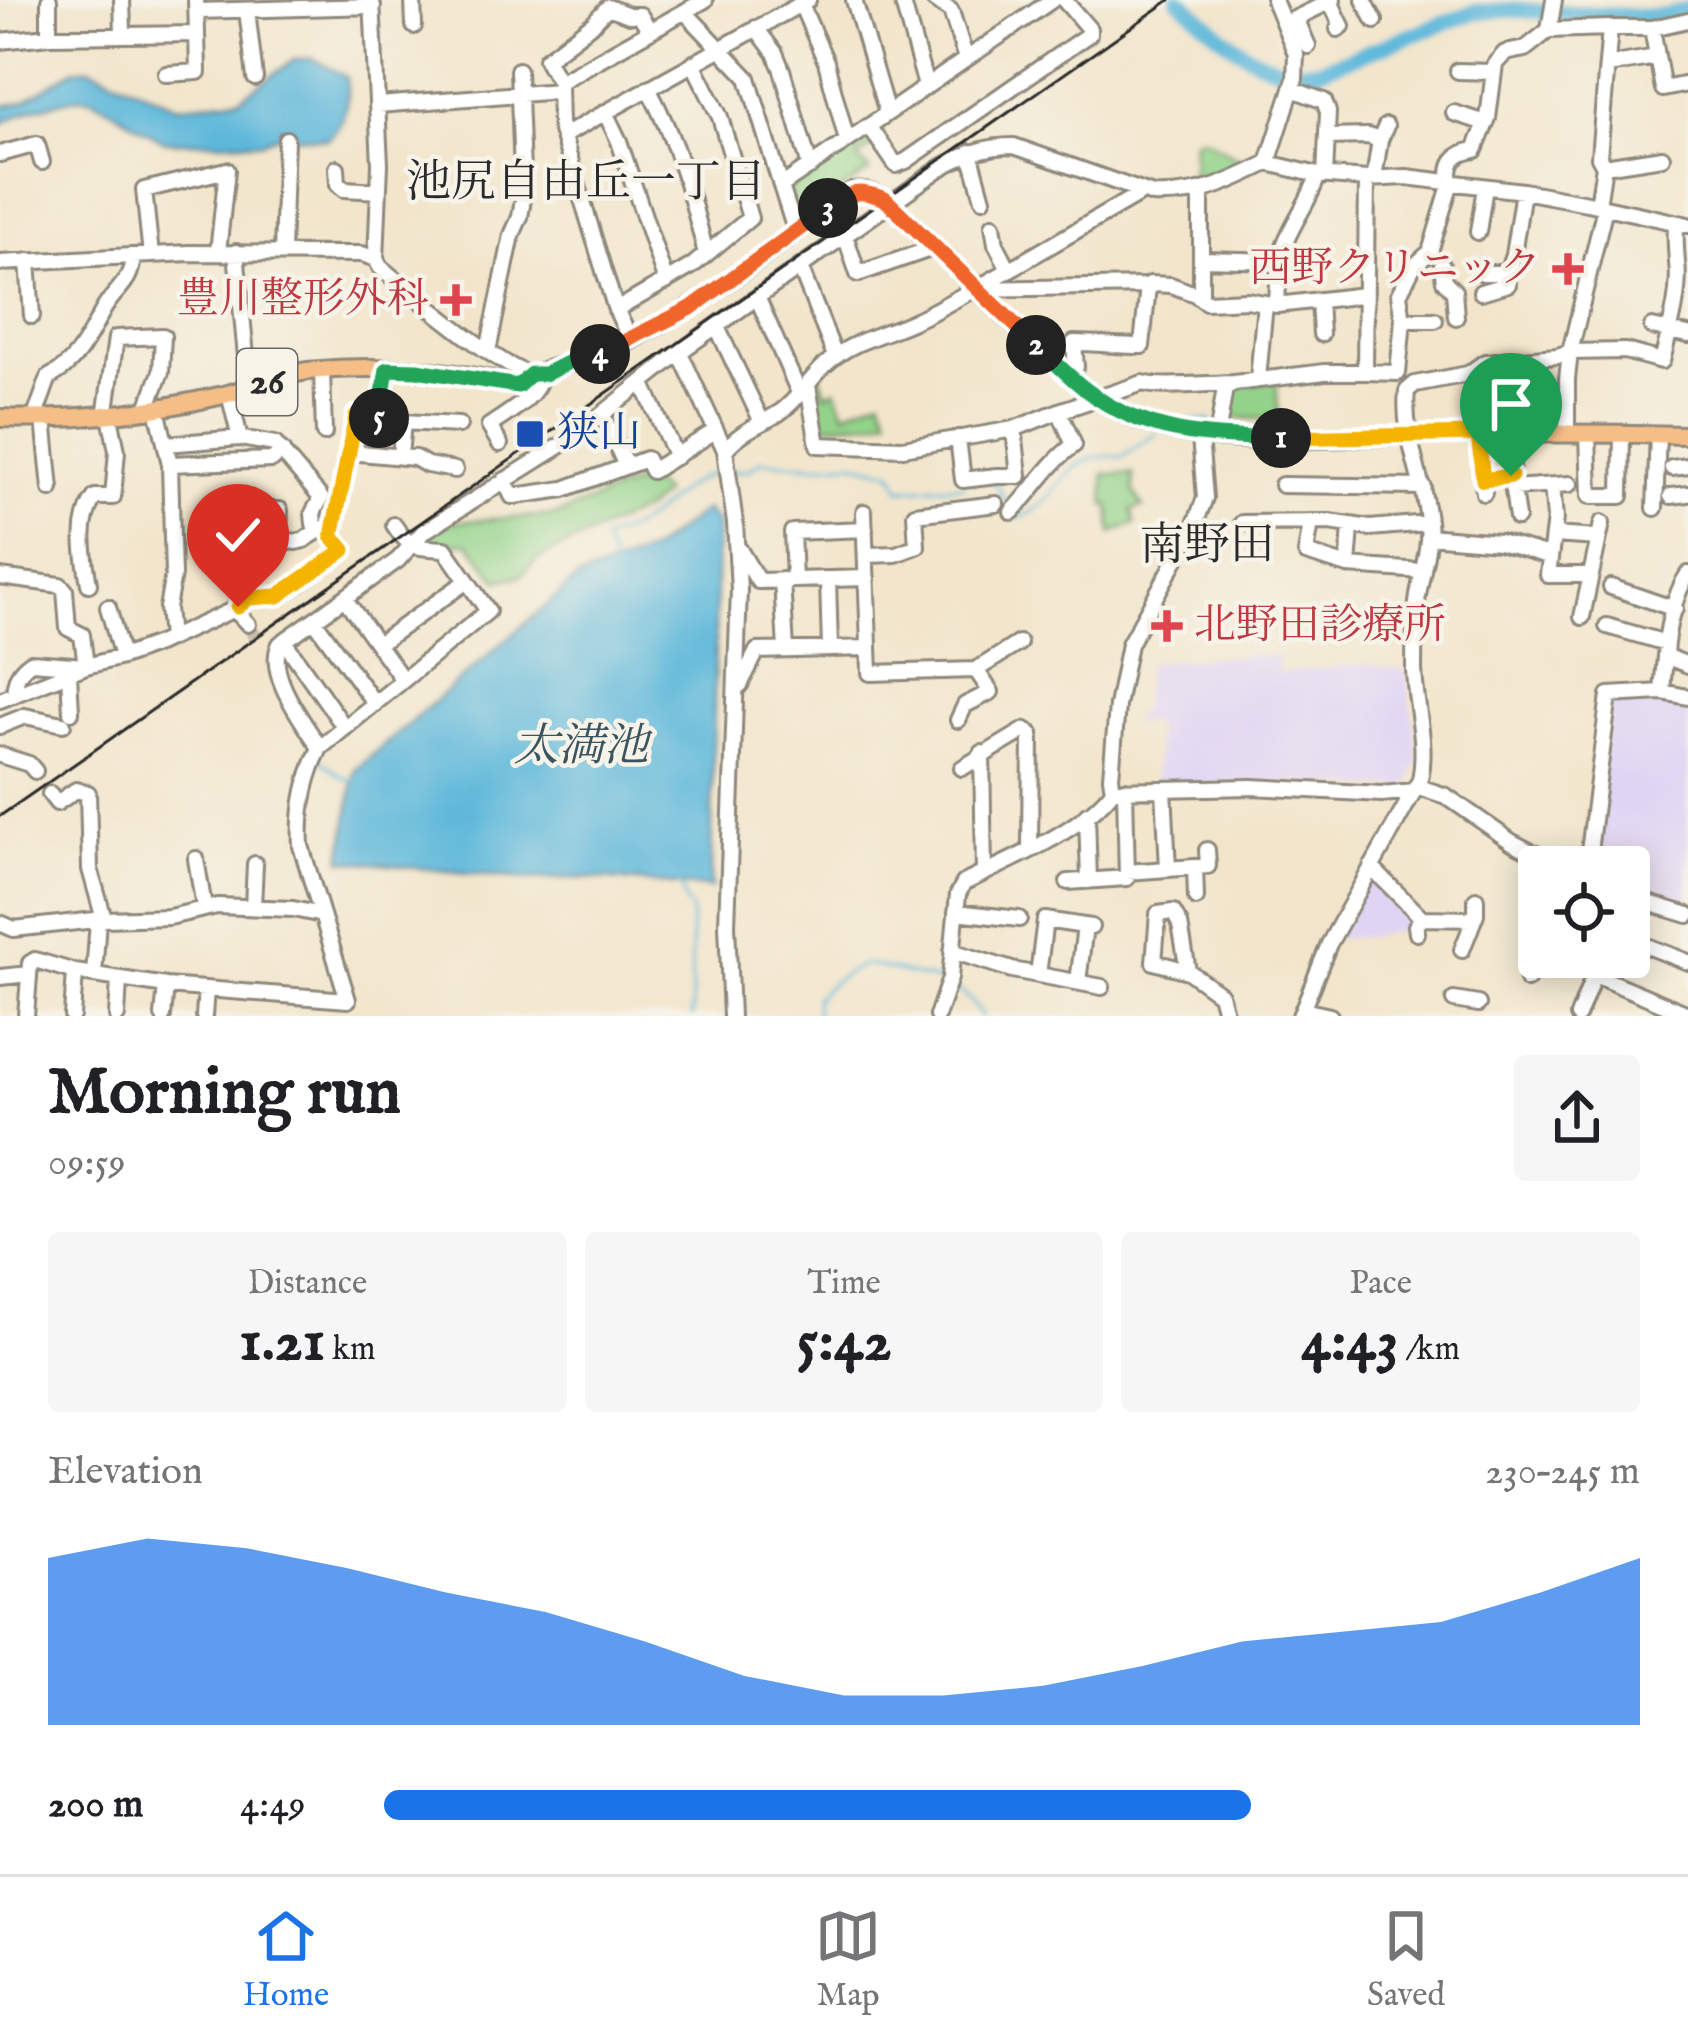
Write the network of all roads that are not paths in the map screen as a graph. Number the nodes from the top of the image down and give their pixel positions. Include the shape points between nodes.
1 (49, 0) edge
2 (122, 0) edge
3 (413, 0) edge
4 (705, 0) edge
5 (854, 0) edge
6 (902, 0) edge
7 (934, 0) edge
8 (966, 0) edge
9 (1052, 0) edge
10 (1064, 0) edge
11 (1274, 0) edge
12 (1364, 0) edge
13 (1331, 1) edge
14 (1553, 1) edge
15 (804, 2) edge
16 (372, 3) edge
17 (197, 5) edge
18 (247, 10) junction
19 (951, 11) junction
20 (685, 12) junction
21 (1688, 20) edge
22 (1290, 21) junction
23 (1375, 21) dead end
24 (414, 26) dead end
25 (1549, 27) junction
26 (756, 28) junction
27 (1338, 28) dead end
28 (1614, 28) junction
29 (1652, 28) junction
30 (650, 31) junction
31 (123, 34) junction
32 (197, 34) junction
33 (50, 36) junction
34 (0, 40) edge
35 (719, 48) junction
36 (1657, 57) junction
37 (966, 59) junction
38 (693, 63) junction
39 (1608, 65) junction
40 (518, 70) dead end
41 (1458, 70) dead end
42 (1494, 72) junction
43 (166, 74) dead end
44 (255, 78) dead end
45 (1294, 84) junction
46 (1688, 84) edge
47 (559, 86) junction
48 (926, 86) junction
49 (649, 88) junction
50 (519, 95) junction
51 (378, 105) junction
52 (605, 112) junction
53 (887, 113) junction
54 (1454, 113) dead end
55 (1486, 123) junction
56 (869, 126) junction
57 (563, 136) junction
58 (1327, 137) junction
59 (286, 139) dead end
60 (847, 141) junction
61 (970, 152) junction
62 (0, 154) edge
63 (1662, 157) dead end
64 (42, 162) dead end
65 (1268, 163) junction
66 (1604, 166) junction
67 (810, 167) junction
68 (337, 168) dead end
69 (1322, 176) junction
70 (1370, 179) junction
71 (1451, 182) junction
72 (781, 187) junction
73 (1485, 187) junction
74 (380, 191) junction
75 (1201, 191) junction
76 (1523, 191) junction
77 (1141, 193) junction
78 (983, 199) dead end
79 (892, 205) junction
80 (1601, 206) junction
81 (1682, 224) edge
82 (993, 225) dead end
83 (795, 230) junction
84 (1478, 232) dead end
85 (845, 236) junction
86 (936, 247) junction
87 (218, 252) junction
88 (236, 252) junction
89 (282, 252) junction
90 (706, 254) junction
91 (151, 255) junction
92 (133, 256) junction
93 (376, 259) junction
94 (1201, 259) junction
95 (1281, 261) junction
96 (28, 262) junction
97 (0, 263) edge
98 (1417, 263) junction
99 (800, 267) junction
100 (1010, 269) junction
101 (1483, 273) dead end
102 (1507, 273) junction
103 (666, 282) junction
104 (1148, 286) junction
105 (976, 289) junction
106 (1480, 292) dead end
107 (1364, 295) junction
108 (1201, 298) junction
109 (758, 299) junction
110 (1319, 301) junction
111 (1271, 304) junction
112 (616, 310) junction
113 (32, 316) dead end
114 (1456, 316) dead end
115 (1403, 320) junction
116 (1435, 320) dead end
117 (717, 327) junction
118 (1652, 327) dead end
119 (1670, 332) junction
120 (1321, 334) dead end
121 (1688, 335) edge
122 (630, 339) junction
123 (488, 351) junction
124 (1570, 352) junction
125 (680, 353) junction
126 (835, 356) junction
127 (387, 369) junction
128 (322, 371) junction
129 (1365, 372) junction
130 (1397, 373) junction
131 (536, 374) junction
132 (1070, 375) junction
133 (1258, 379) junction
134 (1234, 382) junction
135 (643, 384) junction
136 (1412, 387) junction
137 (249, 388) junction
138 (804, 391) junction
139 (229, 394) junction
140 (1567, 394) junction
141 (1100, 399) junction
142 (152, 410) junction
143 (1059, 411) junction
144 (603, 416) junction
145 (108, 417) junction
146 (0, 418) edge
147 (380, 418) junction
148 (39, 419) junction
149 (403, 422) junction
150 (762, 422) junction
151 (459, 425) dead end
152 (1014, 429) junction
153 (716, 431) junction
154 (324, 433) dead end
155 (1478, 434) junction
156 (1515, 434) junction
157 (1567, 434) junction
158 (1588, 434) junction
159 (1622, 434) junction
160 (1658, 434) junction
161 (1688, 435) edge
162 (1408, 436) junction
163 (958, 437) junction
164 (1209, 437) junction
165 (240, 438) junction
166 (166, 444) junction
167 (500, 444) dead end
168 (725, 450) junction
169 (281, 452) junction
170 (349, 452) junction
171 (400, 456) junction
172 (676, 457) junction
173 (170, 464) junction
174 (626, 466) junction
175 (1688, 466) edge
176 (1672, 468) dead end
177 (455, 470) dead end
178 (505, 480) junction
179 (1512, 482) junction
180 (1570, 484) dead end
181 (1282, 485) dead end
182 (1552, 486) junction
183 (1423, 487) junction
184 (52, 489) dead end
185 (1688, 494) edge
186 (1671, 496) dead end
187 (996, 504) dead end
188 (1655, 508) dead end
189 (208, 511) dead end
190 (864, 512) dead end
191 (1012, 512) dead end
192 (1517, 518) dead end
193 (1311, 522) junction
194 (1242, 523) dead end
195 (394, 525) dead end
196 (1351, 527) junction
197 (865, 530) junction
198 (1428, 530) junction
199 (327, 532) junction
200 (1553, 536) junction
201 (279, 538) junction
202 (736, 545) junction
203 (412, 547) junction
204 (866, 555) junction
205 (1549, 556) junction
206 (1348, 566) junction
207 (1423, 571) junction
208 (1688, 574) edge
209 (1591, 575) junction
210 (0, 577) edge
211 (867, 578) junction
212 (828, 579) junction
213 (788, 580) junction
214 (467, 581) junction
215 (758, 581) junction
216 (89, 584) dead end
217 (1611, 587) dead end
218 (345, 598) junction
219 (108, 607) dead end
220 (236, 608) junction
221 (1675, 609) junction
222 (1582, 617) dead end
223 (314, 620) junction
224 (738, 621) junction
225 (248, 624) tunnel mouth
226 (1607, 626) dead end
227 (170, 638) junction
228 (1019, 643) dead end
229 (378, 644) junction
230 (275, 646) junction
231 (869, 648) junction
232 (830, 649) junction
233 (786, 650) junction
234 (1666, 650) junction
235 (122, 657) junction
236 (1688, 665) edge
237 (86, 666) junction
238 (976, 670) junction
239 (69, 673) junction
240 (404, 680) junction
241 (736, 692) junction
242 (1662, 692) junction
243 (7, 697) edge
244 (1688, 697) edge
245 (375, 704) junction
246 (958, 721) dead end
247 (0, 726) edge
248 (345, 728) junction
249 (320, 748) junction
250 (982, 753) junction
251 (0, 755) edge
252 (962, 768) dead end
253 (35, 772) dead end
254 (1164, 789) junction
255 (1415, 789) junction
256 (1119, 790) junction
257 (50, 794) dead end
258 (1087, 814) junction
259 (1520, 846) edge
260 (1590, 846) edge
261 (1030, 849) junction
262 (1207, 850) dead end
263 (196, 859) dead end
264 (255, 864) dead end
265 (1195, 867) junction
266 (1372, 867) junction
267 (1168, 868) junction
268 (1127, 872) junction
269 (984, 873) junction
270 (1089, 880) junction
271 (1068, 882) dead end
272 (1196, 898) dead end
273 (1476, 899) dead end
274 (1650, 903) edge
275 (253, 907) junction
276 (205, 908) junction
277 (956, 912) junction
278 (322, 915) junction
279 (1688, 915) edge
280 (1019, 918) dead end
281 (101, 920) junction
282 (1474, 920) junction
283 (0, 922) edge
284 (1650, 947) edge
285 (1462, 950) dead end
286 (952, 951) junction
287 (1688, 962) edge
288 (1188, 971) dead end
289 (75, 972) junction
290 (29, 974) junction
291 (1038, 975) junction
292 (94, 976) junction
293 (0, 977) edge
294 (1591, 978) edge
295 (1619, 978) edge
296 (119, 980) junction
297 (1078, 982) junction
298 (166, 986) junction
299 (1102, 987) dead end
300 (206, 988) junction
301 (1643, 996) junction
302 (1301, 1013) edge
303 (1688, 1014) edge
304 (26, 1016) edge
305 (72, 1016) edge
306 (117, 1016) edge
307 (164, 1016) edge
308 (204, 1016) edge
309 (731, 1016) edge
310 (937, 1016) edge
311 (1226, 1016) edge
312 (1330, 1016) edge
313 (1578, 1016) edge
314 (1635, 1016) edge

1 - 33 street
2 - 31 street
3 - 24 street
4 - 20 street
5 - 53 street
6 - 48 street
7 - 19 street
8 - 19 street
9 - 37 street
10 - 56 street via 1090,34 906,161 896,165
11 - 22 street
12 - 23 street
13 - 22 street
13 - 27 street
14 - 25 street
15 - 26 street
15 - 60 street
16 - 18 street
16 - 51 street
17 - 18 street
17 - 32 street
18 - 44 street
19 - 37 street
20 - 30 street
20 - 35 street
21 - 29 street
22 - 45 street via 1302,50
25 - 28 street
25 - 42 street via 1525,49 1505,53
26 - 35 street
26 - 67 street via 782,70
28 - 29 street
28 - 39 street
29 - 36 street
30 - 47 street
30 - 47 street via 640,15 608,7 546,59
31 - 32 street
31 - 33 street
32 - 43 street via 199,75
33 - 34 street
35 - 38 street
35 - 72 street via 748,78
36 - 39 street
36 - 46 street via 1663,89
37 - 48 street
38 - 49 street
38 - 90 street via 720,117 750,218
39 - 66 street
40 - 50 street
41 - 42 street
42 - 55 street
45 - 58 street via 1324,101
45 - 65 street
47 - 50 street
47 - 57 street
48 - 53 street
49 - 52 street
49 - 90 street via 685,170
50 - 51 street
50 - 123 street via 524,199
51 - 74 street
52 - 57 street
52 - 103 street
53 - 56 street
54 - 55 street
55 - 71 street via 1475,150 1454,159
56 - 60 street
57 - 112 street
58 - 69 street
58 - 70 street via 1383,133
59 - 89 street
60 - 67 street
61 - 77 street via 1014,146
61 - 78 street
61 - 79 street
62 - 64 street via 37,144
63 - 66 street
65 - 69 street
65 - 75 street
66 - 80 street
67 - 72 street
68 - 74 street via 344,189
69 - 70 street
69 - 95 street
70 - 71 street
70 - 107 street
71 - 73 street
71 - 98 street via 1430,252
72 - 83 street
73 - 76 street
73 - 84 street
74 - 93 street
75 - 77 street
75 - 94 street
76 - 80 street
76 - 102 street
77 - 100 street
79 - 83 main road, 26 via 851,192
79 - 85 street
79 - 86 main road
80 - 81 street
80 - 124 street
81 - 119 street
82 - 100 street
83 - 122 main road, 26 via 691,308
85 - 86 street via 858,274
85 - 99 street
86 - 105 main road
87 - 88 street
87 - 91 street
87 - 91 street via 227,170 144,190
88 - 89 street
88 - 137 street
89 - 93 street
90 - 103 street
91 - 92 street
92 - 96 street
92 - 148 street via 132,274 91,336 49,377
93 - 123 street
94 - 95 street
94 - 108 street
95 - 111 street
96 - 97 street
96 - 113 street
98 - 114 street via 1450,266 1444,281 1454,291
98 - 115 street via 1399,294
99 - 109 street
99 - 126 street
100 - 105 street
101 - 102 street
102 - 106 street via 1508,284
103 - 112 street
104 - 105 street
104 - 108 street
104 - 132 street via 1142,346 1074,344
105 - 126 street
105 - 132 main road
107 - 110 street
107 - 129 street
108 - 111 street
109 - 117 street
109 - 138 street
110 - 111 street
110 - 120 street
111 - 133 street
112 - 122 street
115 - 116 street
115 - 130 street
117 - 125 street
117 - 150 street
118 - 119 street
119 - 121 street
119 - 124 street via 1662,362 1625,351
122 - 131 main road, 26
123 - 131 street via 521,374
124 - 136 street via 1484,362 1468,374
124 - 140 street
125 - 135 street
125 - 153 street
126 - 138 street
127 - 128 main road, 26
127 - 131 main road, 26 via 518,386
127 - 147 street
128 - 137 main road, 26
128 - 154 street
129 - 130 street
129 - 133 street
130 - 136 street
131 - 167 street via 532,394 489,426
132 - 141 main road
133 - 134 street
134 - 141 street via 1143,382
134 - 164 street
135 - 144 street
135 - 172 street
136 - 162 street
137 - 139 main road, 26
138 - 150 street
138 - 163 street via 818,445 903,448
139 - 142 main road, 26
139 - 165 street
140 - 155 street via 1476,410
140 - 157 street
141 - 143 street
141 - 164 main road via 1167,430
142 - 145 main road, 26
142 - 145 street via 163,336 116,338
142 - 166 street
143 - 152 street
143 - 191 street via 1073,445
144 - 174 street
144 - 178 street
145 - 148 main road, 26
145 - 216 street via 117,451 113,497 94,496 85,510
146 - 148 main road, 26
147 - 149 street
147 - 170 street via 356,416
148 - 184 street
149 - 151 street
149 - 171 street
150 - 168 street
152 - 163 street
152 - 163 street via 1019,476 963,480
153 - 168 street
153 - 172 street
155 - 156 main road
155 - 162 main road
155 - 179 street via 1483,486
156 - 157 main road
156 - 179 street
157 - 158 main road
158 - 159 main road
158 - 159 street via 1590,496 1621,496
159 - 160 main road
160 - 161 main road
160 - 188 street
162 - 164 main road
162 - 183 street
164 - 256 street via 1205,498 1129,644 1111,777
165 - 166 street
165 - 169 street via 275,443
166 - 173 street
168 - 202 street
169 - 173 street via 272,460
169 - 199 street via 321,498 314,524
170 - 171 street
170 - 199 street
171 - 177 street
172 - 174 street via 652,471 646,459
173 - 227 street
174 - 178 street via 537,494 512,496
175 - 176 street
178 - 203 street via 416,536
179 - 182 street
179 - 192 street
180 - 182 street
181 - 183 street
182 - 200 street
183 - 198 street
185 - 186 street
187 - 204 street via 915,514 917,546
189 - 201 street via 280,510
190 - 197 street
193 - 194 street
193 - 196 street
193 - 206 street via 1306,553
195 - 203 street
196 - 198 street
196 - 206 street
197 - 204 street
197 - 213 street via 792,532
198 - 205 street
198 - 207 street
199 - 201 street
199 - 220 street via 344,550 278,596 249,598
200 - 205 street
200 - 209 street via 1600,531
201 - 220 street via 234,557
202 - 215 street
202 - 224 street
203 - 214 street via 445,549
203 - 218 street
204 - 211 street
205 - 209 street via 1548,575
206 - 207 street
207 - 255 street via 1414,670 1423,765
208 - 221 street
209 - 222 street
210 - 237 street via 65,590 68,628 82,635
211 - 212 street
211 - 231 street
212 - 213 street
212 - 232 street
213 - 215 street
213 - 233 street
214 - 229 street
214 - 240 street via 488,611
215 - 224 street
217 - 221 street
218 - 223 street
218 - 229 street
219 - 235 street
220 - 225 street
220 - 227 street
221 - 234 street
223 - 230 street
223 - 245 street
224 - 241 street
226 - 234 street
227 - 235 street
228 - 238 street
229 - 240 street
230 - 248 street
230 - 249 street via 279,679
231 - 232 street
231 - 238 street via 870,673
232 - 233 street
233 - 241 street via 757,651
234 - 236 street
234 - 242 street
235 - 237 street
237 - 239 street
237 - 243 street via 31,662
238 - 246 street via 992,692 965,705
239 - 243 street
239 - 247 street via 67,718 25,716
240 - 245 street
241 - 309 street
242 - 244 street
242 - 260 street via 1609,695
245 - 248 street
248 - 249 street
249 - 278 street via 299,821
250 - 252 street
250 - 261 street via 1031,734
250 - 269 street
251 - 253 street
254 - 255 street
254 - 256 street
254 - 267 street
255 - 259 street via 1446,796
255 - 266 street
256 - 258 street
256 - 268 street
257 - 281 street via 57,803 76,790 88,793
258 - 261 street
258 - 270 street
261 - 269 street
262 - 265 street via 1208,866
263 - 276 street
264 - 275 street
265 - 267 street
265 - 272 street
266 - 282 street via 1419,925
266 - 302 street
267 - 268 street
268 - 270 street
269 - 277 street via 964,883
270 - 271 street
273 - 282 street
274 - 279 street
275 - 276 street
275 - 278 street
276 - 281 street
277 - 280 street
277 - 286 street
278 - 300 street via 348,1000
281 - 283 street via 14,929
281 - 292 street
282 - 285 street
284 - 287 street
286 - 291 street
286 - 310 street
288 - 311 street via 1220,994
289 - 290 street via 35,960
289 - 292 street
289 - 305 street
290 - 293 street
290 - 304 street
291 - 297 street
291 - 297 street via 1045,920 1088,927
292 - 296 street
294 - 313 street
295 - 301 street
296 - 298 street
296 - 306 street
297 - 299 street
298 - 300 street
298 - 307 street
300 - 308 street
301 - 303 street
301 - 314 street
302 - 312 street

